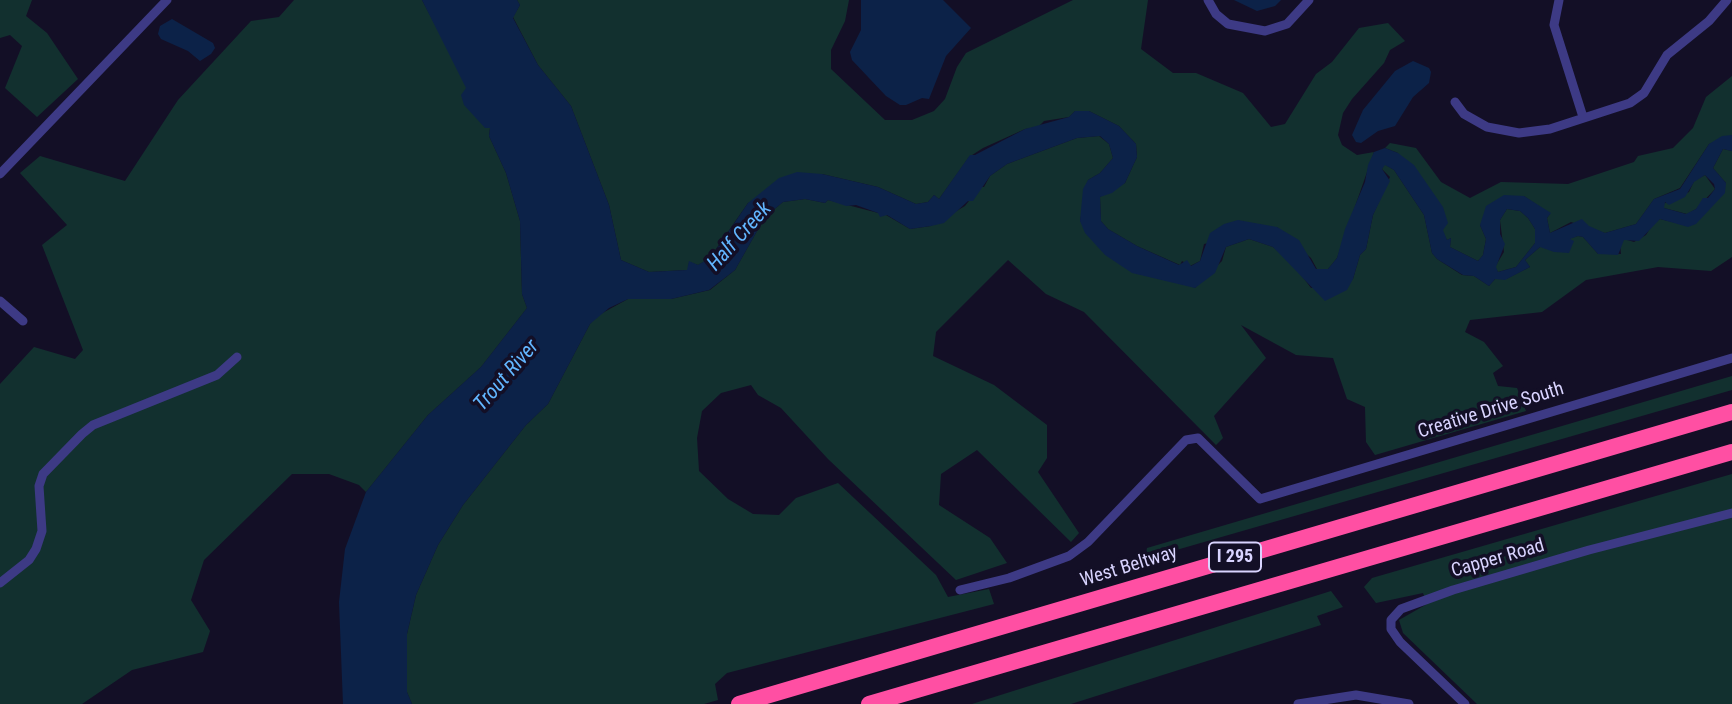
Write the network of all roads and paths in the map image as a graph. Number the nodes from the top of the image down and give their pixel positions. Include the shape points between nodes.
1 (167, 0) edge
2 (1209, 0) edge
3 (1309, 0) edge
4 (1559, 0) edge
5 (1727, 0) edge
6 (1455, 102) dead end
7 (1583, 117) junction
8 (0, 174) edge
9 (0, 301) edge
10 (23, 321) dead end
11 (237, 357) dead end
12 (1732, 358) edge
13 (1732, 412) edge
14 (1732, 452) edge
15 (1732, 513) edge
16 (0, 583) edge
17 (960, 590) dead end
18 (739, 704) edge
19 (869, 704) edge
20 (1298, 704) edge
21 (1409, 704) edge
22 (1465, 704) edge

1 - 8 street
2 - 3 street via 1228,24 1265,31 1287,24
4 - 7 street via 1554,25
5 - 7 street via 1667,55 1638,99
6 - 7 street via 1472,120 1500,131 1537,132
9 - 10 street
11 - 16 street via 217,375 93,425 82,434 43,474 38,486 41,531 36,549
12 - 17 street, Creative Drive South via 1260,499 1198,438 1186,440 1069,556
13 - 18 highway, West Beltway / I 295
14 - 19 highway, I 295
15 - 22 street, Capper Road via 1589,550 1401,609 1391,620 1391,629
20 - 21 street via 1339,696 1377,696

